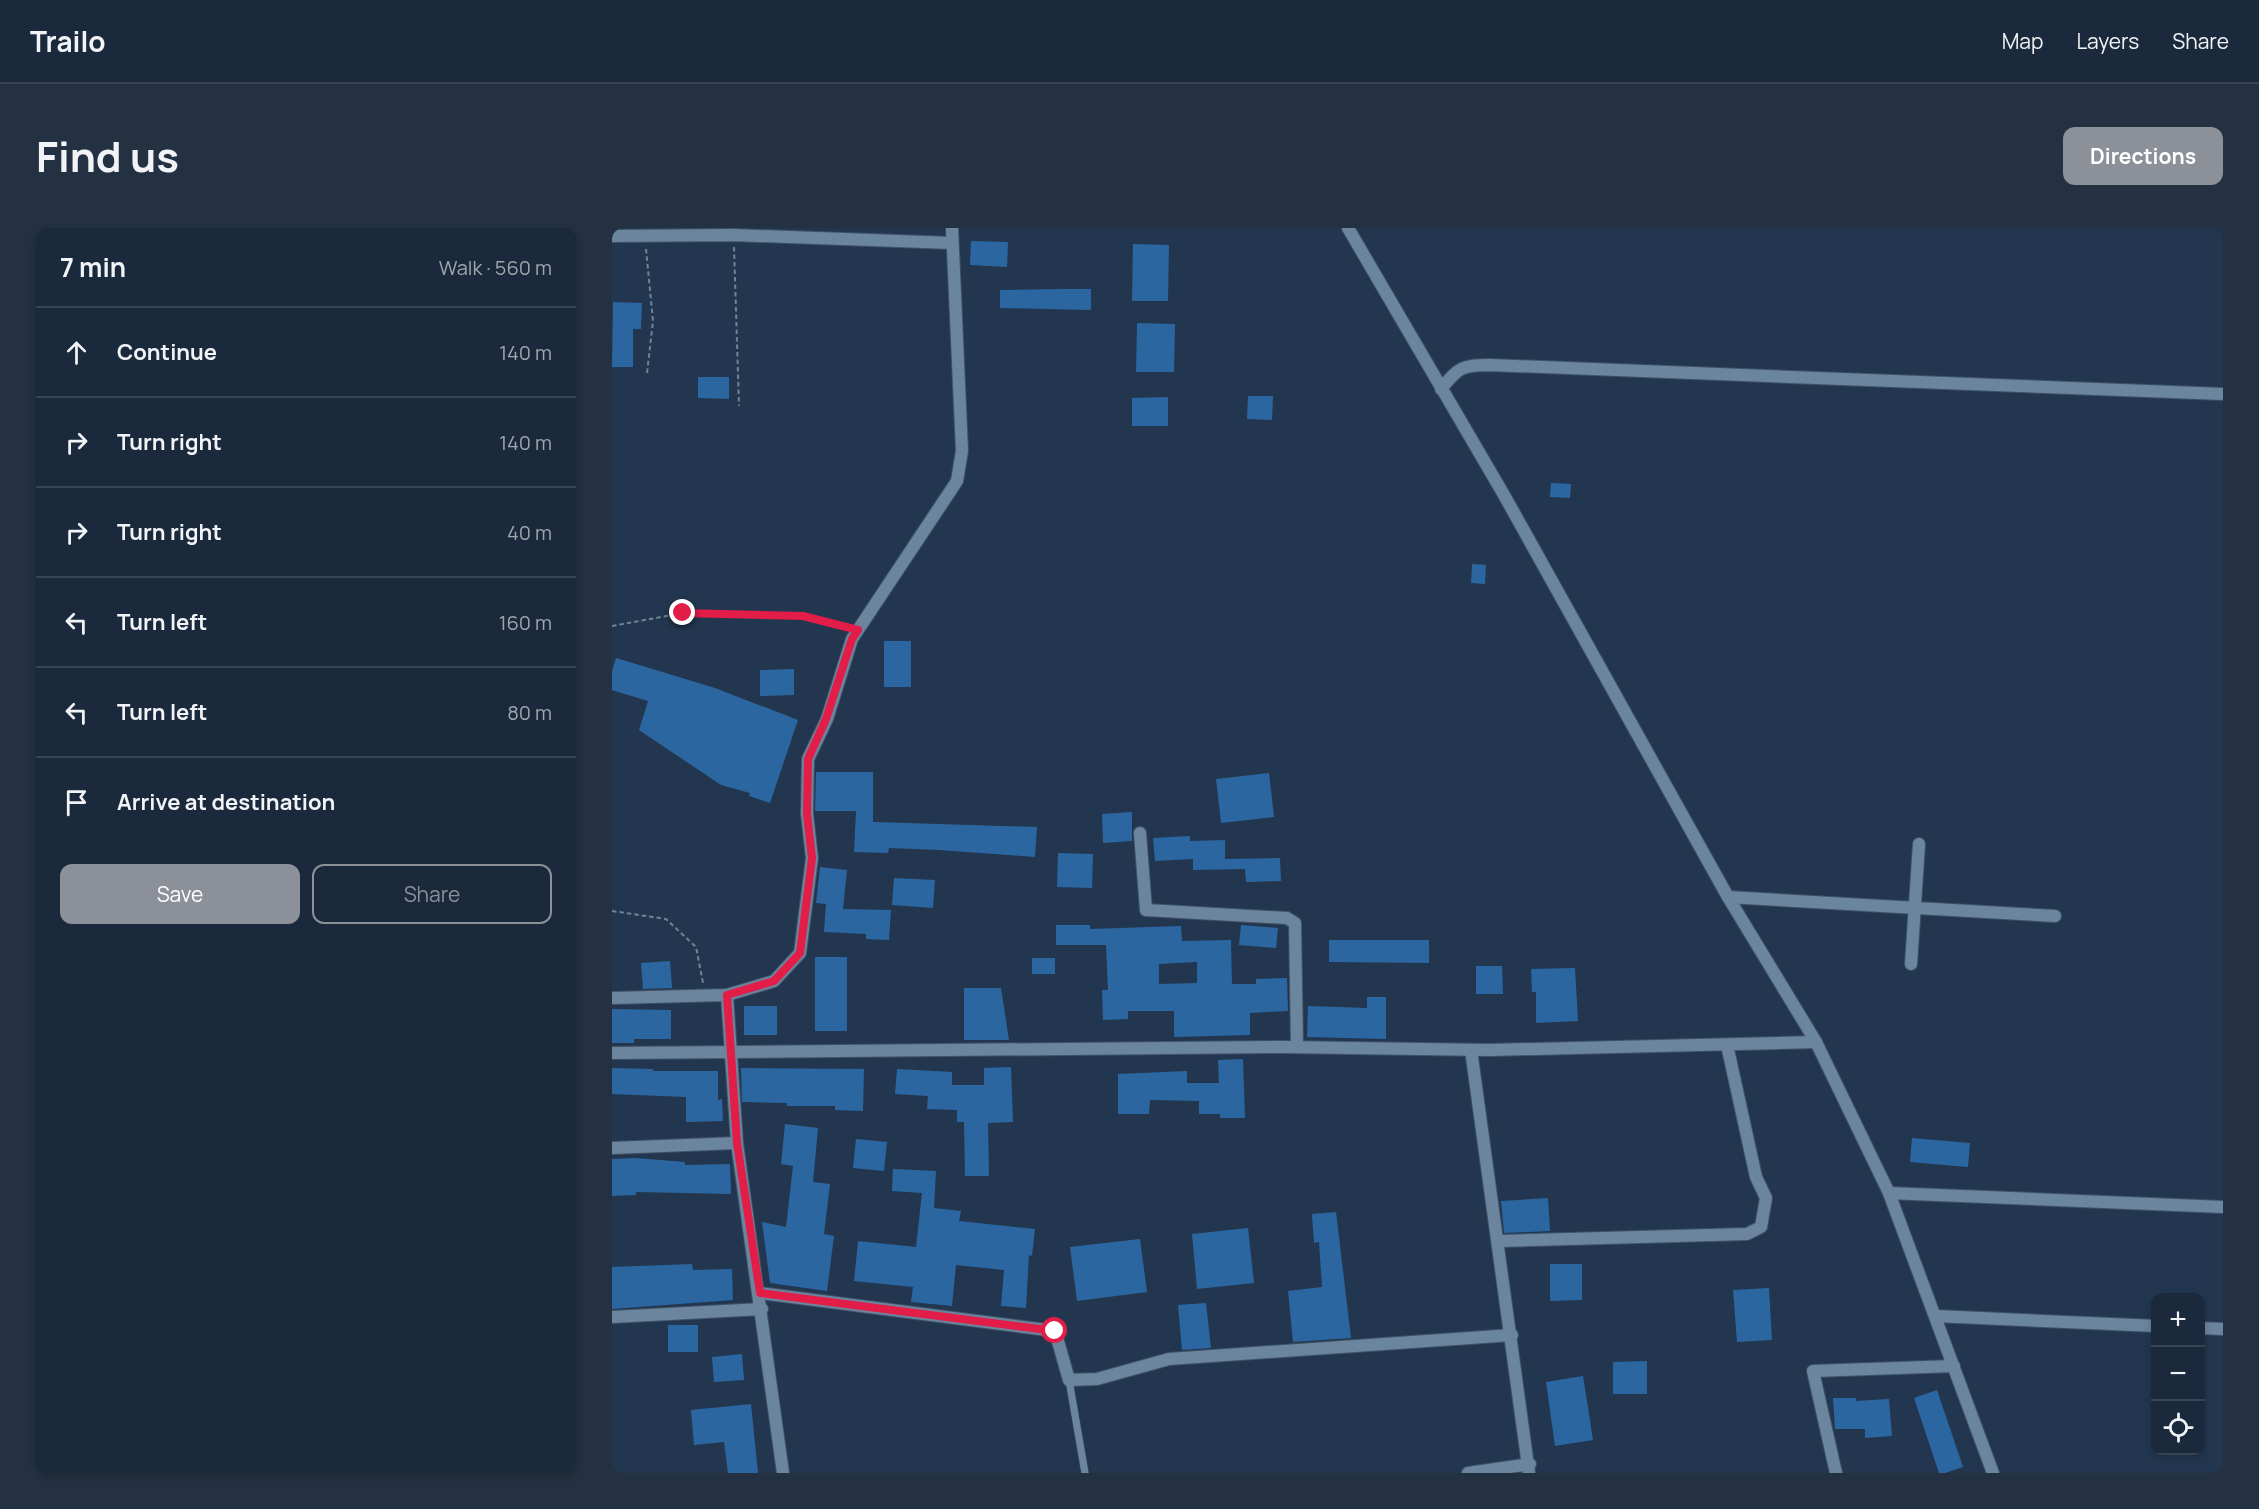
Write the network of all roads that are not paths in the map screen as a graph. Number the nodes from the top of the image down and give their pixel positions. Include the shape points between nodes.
1 (952, 228) edge
2 (1348, 228) edge
3 (853, 234) edge
4 (612, 236) edge
5 (952, 243) junction
6 (1442, 389) junction
7 (2223, 394) edge
8 (1140, 833) dead end
9 (1919, 844) dead end
10 (1728, 897) junction
11 (1915, 908) junction
12 (2055, 916) dead end
13 (1911, 964) dead end
14 (727, 995) junction
15 (612, 998) edge
16 (1816, 1042) junction
17 (1727, 1045) junction
18 (1297, 1047) junction
19 (1471, 1050) junction
20 (612, 1053) edge
21 (732, 1054) junction
22 (737, 1143) junction
23 (612, 1148) edge
24 (1889, 1193) junction
25 (2223, 1207) edge
26 (1499, 1241) junction
27 (760, 1293) junction
28 (762, 1309) junction
29 (1935, 1316) junction
30 (612, 1317) edge
31 (2151, 1326) edge
32 (2205, 1328) edge
33 (2223, 1329) edge
34 (1512, 1335) junction
35 (1954, 1366) junction
36 (1069, 1380) junction
37 (1529, 1469) edge
38 (783, 1473) edge
39 (1085, 1473) edge
40 (1468, 1473) edge
41 (1836, 1473) edge
42 (1993, 1473) edge

1 - 5 street
2 - 6 street
3 - 4 street
3 - 5 street
5 - 14 street via 962,451 957,481 852,639 826,719 808,759 807,814 812,858 800,953 774,981
6 - 7 street via 1466,365 1490,365
6 - 10 street
8 - 18 street via 1146,910 1287,918 1294,923
9 - 11 street
10 - 11 street
10 - 16 street
11 - 12 street
11 - 13 street
14 - 15 street
14 - 21 street
16 - 17 street
16 - 24 street
17 - 19 street
17 - 26 street via 1756,1177 1766,1198 1761,1227 1747,1234
18 - 19 street
18 - 21 street
19 - 26 street
20 - 21 street
21 - 22 street
22 - 23 street
22 - 27 street
24 - 25 street
24 - 29 street
26 - 34 street
27 - 28 street
27 - 36 street via 1055,1331
28 - 30 street
28 - 38 street
29 - 31 street
29 - 35 street
32 - 33 street
34 - 36 street via 1169,1359 1097,1379
34 - 37 street
35 - 41 street via 1813,1371
35 - 42 street
36 - 39 lane
37 - 40 street

